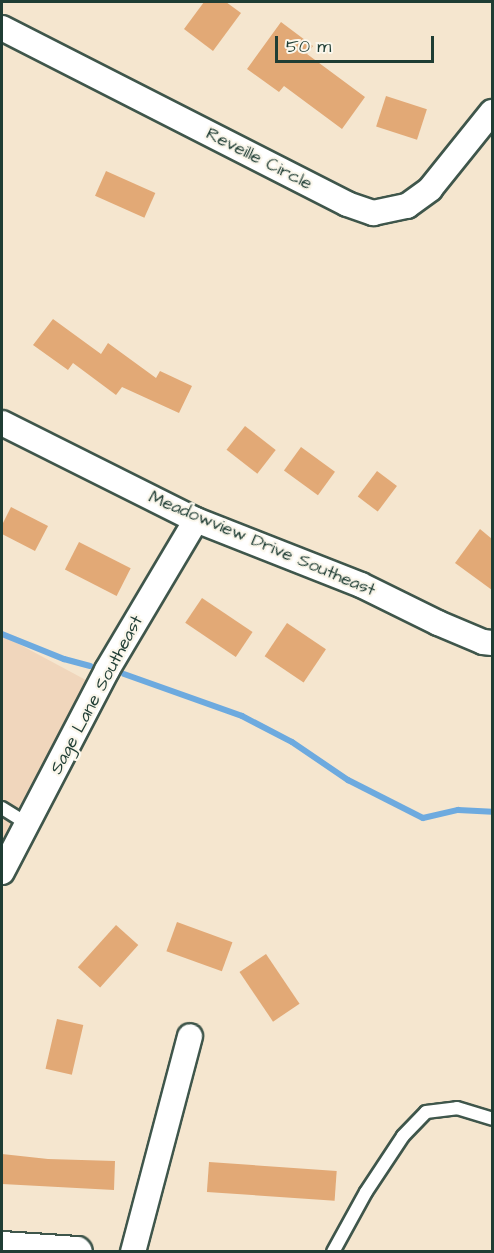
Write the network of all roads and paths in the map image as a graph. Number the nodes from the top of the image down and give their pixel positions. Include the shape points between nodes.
1 (2, 28) edge
2 (492, 112) edge
3 (2, 423) edge
4 (196, 520) junction
5 (492, 643) edge
6 (2, 808) edge
7 (28, 824) junction
8 (2, 873) edge
9 (190, 1036) dead end
10 (492, 1119) edge
11 (2, 1247) edge
12 (77, 1251) edge
13 (134, 1251) edge
14 (333, 1251) edge

1 - 2 street, Reveille Circle via 347,204 373,213 407,206 430,189
3 - 4 street, Meadowview Drive Southeast
4 - 5 street, Meadowview Drive Southeast via 361,585 438,623
4 - 7 street, Sage Lane Southeast via 107,670
6 - 7 lane
7 - 8 street, Sage Lane Southeast
9 - 13 street
10 - 14 lane via 457,1108 426,1112 403,1136
11 - 12 street

